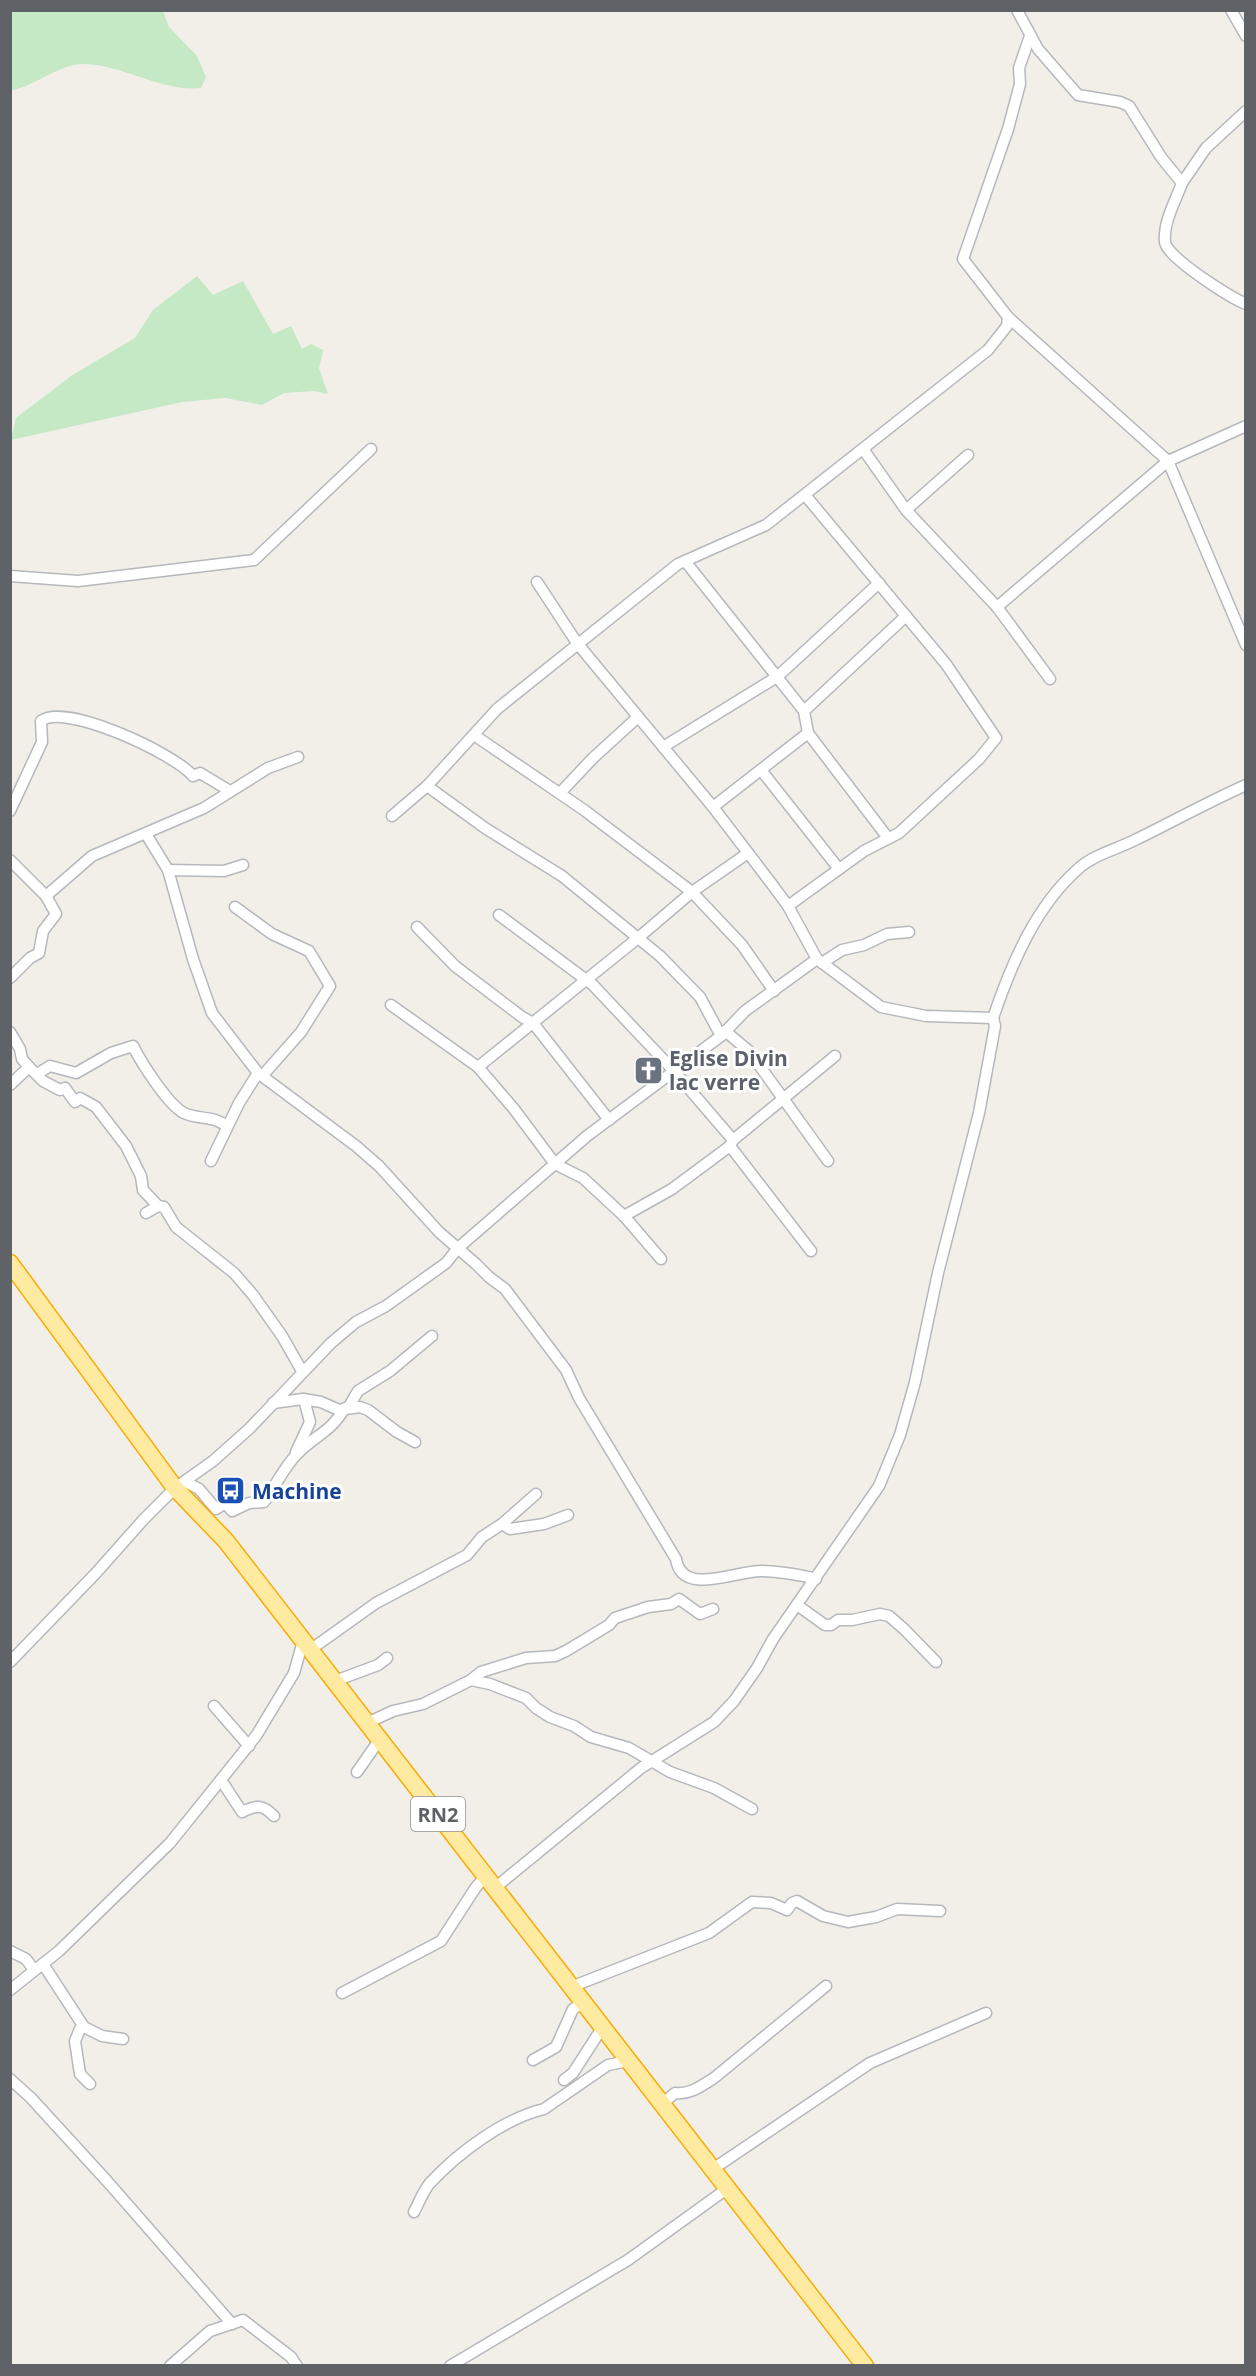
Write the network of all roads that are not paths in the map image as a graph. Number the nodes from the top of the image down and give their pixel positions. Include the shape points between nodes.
1 (1017, 10) edge
2 (1231, 10) edge
3 (1030, 36) junction
4 (1245, 36) edge
5 (1245, 111) edge
6 (1182, 183) junction
7 (1245, 304) edge
8 (1008, 317) junction
9 (1245, 426) edge
10 (371, 449) dead end
11 (863, 449) junction
12 (968, 455) dead end
13 (1168, 461) junction
14 (805, 495) junction
15 (906, 510) junction
16 (685, 561) junction
17 (10, 576) edge
18 (537, 582) dead end
19 (879, 583) junction
20 (997, 607) junction
21 (906, 616) junction
22 (577, 643) junction
23 (1245, 645) edge
24 (777, 677) junction
25 (1050, 679) dead end
26 (804, 711) junction
27 (638, 717) junction
28 (808, 733) junction
29 (474, 735) junction
30 (663, 747) junction
31 (298, 758) dead end
32 (760, 770) junction
33 (1245, 785) edge
34 (427, 786) junction
35 (231, 792) junction
36 (560, 793) junction
37 (713, 807) junction
38 (10, 812) edge
39 (392, 816) dead end
40 (146, 834) junction
41 (888, 838) junction
42 (748, 853) junction
43 (10, 860) edge
44 (243, 865) dead end
45 (839, 869) junction
46 (168, 870) junction
47 (692, 892) junction
48 (46, 896) junction
49 (788, 906) junction
50 (235, 907) dead end
51 (499, 915) dead end
52 (417, 927) dead end
53 (909, 932) dead end
54 (638, 938) junction
55 (820, 961) junction
56 (10, 978) edge
57 (586, 980) junction
58 (774, 991) junction
59 (391, 1005) dead end
60 (993, 1018) junction
61 (533, 1023) junction
62 (10, 1032) edge
63 (723, 1033) junction
64 (835, 1056) dead end
65 (478, 1067) junction
66 (33, 1070) junction
67 (673, 1070) junction
68 (261, 1074) junction
69 (10, 1085) edge
70 (784, 1099) junction
71 (609, 1120) junction
72 (227, 1127) junction
73 (732, 1143) junction
74 (211, 1161) dead end
75 (828, 1161) dead end
76 (555, 1164) junction
77 (159, 1206) junction
78 (146, 1213) dead end
79 (624, 1216) junction
80 (458, 1248) junction
81 (812, 1251) dead end
82 (661, 1259) dead end
83 (10, 1263) edge
84 (432, 1336) dead end
85 (302, 1371) junction
86 (304, 1399) junction
87 (273, 1403) junction
88 (346, 1408) junction
89 (416, 1442) dead end
90 (295, 1455) junction
91 (181, 1485) junction
92 (536, 1494) dead end
93 (568, 1515) dead end
94 (502, 1524) junction
95 (816, 1580) junction
96 (797, 1605) junction
97 (713, 1609) dead end
98 (307, 1645) junction
99 (387, 1658) dead end
100 (10, 1662) edge
101 (936, 1662) dead end
102 (471, 1680) junction
103 (334, 1681) junction
104 (214, 1706) dead end
105 (367, 1723) junction
106 (380, 1739) junction
107 (249, 1746) junction
108 (652, 1761) junction
109 (357, 1772) dead end
110 (221, 1780) junction
111 (752, 1809) dead end
112 (274, 1816) dead end
113 (491, 1881) junction
114 (940, 1911) dead end
115 (10, 1951) edge
116 (38, 1967) junction
117 (826, 1986) dead end
118 (571, 1987) junction
119 (10, 1990) edge
120 (342, 1993) dead end
121 (583, 2003) junction
122 (986, 2013) dead end
123 (84, 2027) junction
124 (602, 2028) junction
125 (123, 2039) dead end
126 (533, 2060) dead end
127 (628, 2061) junction
128 (10, 2079) edge
129 (564, 2080) dead end
130 (90, 2084) dead end
131 (662, 2104) junction
132 (713, 2169) junction
133 (728, 2188) junction
134 (414, 2212) dead end
135 (232, 2324) junction
136 (170, 2366) edge
137 (297, 2366) edge
138 (450, 2366) edge
139 (865, 2366) edge

1 - 3 street
2 - 4 street
3 - 6 street via 1078,95 1129,106
3 - 8 street via 1019,68 1020,84 1008,129 963,259
5 - 6 street via 1206,148
6 - 7 street via 1168,222 1166,247 1177,259
8 - 11 street via 1007,326 988,350
8 - 13 street
9 - 13 street
10 - 17 street via 254,560 78,581
11 - 14 street
11 - 15 street
12 - 15 street
13 - 20 street
13 - 23 street
14 - 16 street via 766,525
14 - 19 street
15 - 20 street
16 - 22 street
16 - 24 street
18 - 22 street
19 - 21 street
19 - 24 street
20 - 25 street
21 - 26 street
21 - 41 street via 946,664 996,738 980,759 899,833
22 - 27 street
22 - 29 street via 497,709
24 - 26 street
24 - 30 street
26 - 28 street
27 - 30 street
27 - 36 street
28 - 32 street
28 - 41 street
29 - 34 street
29 - 36 street
30 - 37 street
31 - 35 street via 268,768
32 - 37 street
32 - 45 street
33 - 60 street via 1079,867 1025,939 1011,964
34 - 39 street
34 - 54 street via 562,876
35 - 38 street via 200,773 193,776 177,762 122,734 73,719 44,718 40,729 42,742
35 - 40 street
36 - 47 street
37 - 42 street
40 - 46 street
40 - 48 street via 92,856
41 - 45 street
42 - 47 street
42 - 49 street
43 - 48 street
44 - 46 street via 224,870
45 - 49 street
46 - 68 street via 192,959 212,1013
47 - 54 street
47 - 58 street via 742,945
48 - 56 street via 56,914 43,931 39,953
49 - 55 street
50 - 68 street via 272,934 309,951 330,986 301,1032
51 - 57 street
52 - 61 street via 455,966
53 - 55 street via 887,934
54 - 57 street
54 - 63 street via 700,997
55 - 58 street
55 - 60 street via 881,1007 926,1016
57 - 61 street
57 - 67 street
58 - 63 street
59 - 65 street
60 - 95 street via 995,1026 979,1113 900,1435 879,1486
61 - 65 street
61 - 71 street
62 - 66 street via 22,1059
63 - 67 street
63 - 70 street via 749,1051
64 - 70 street
65 - 76 street
66 - 69 street
66 - 72 street via 50,1066 76,1073 132,1046 175,1107 186,1114 220,1120
66 - 77 street via 43,1081 60,1090 65,1088 75,1102 80,1098 96,1107 126,1146 141,1176 143,1190
67 - 71 street
67 - 73 street
68 - 72 street
68 - 80 street via 379,1166
70 - 73 street
70 - 75 street
71 - 76 street
72 - 74 street
73 - 79 street via 672,1189
73 - 81 street
76 - 79 street via 583,1178
76 - 80 street
77 - 78 street
77 - 85 street via 176,1227 234,1273 282,1336
79 - 82 street
80 - 85 street via 446,1263 386,1306 356,1322
80 - 95 street via 505,1289 566,1370 683,1575 698,1581 760,1571
83 - 91 highway, RN2
84 - 88 street via 390,1371 358,1391
85 - 87 street
86 - 87 street
86 - 88 street via 339,1410
86 - 90 street via 310,1422
87 - 91 street via 213,1461
88 - 89 street via 368,1410
88 - 90 street via 334,1425
90 - 91 street via 264,1502 249,1503 232,1511 225,1503 216,1509 199,1489
91 - 98 highway, RN2
91 - 100 street
92 - 94 street
93 - 94 street via 544,1524 510,1529
94 - 98 street via 482,1537 467,1555
95 - 96 street
96 - 101 street via 825,1625 880,1614 889,1616
96 - 108 street via 734,1701 714,1722
97 - 102 street via 700,1614 679,1599 648,1607 615,1618 566,1652 498,1666
98 - 103 highway, RN2
98 - 107 street via 274,1709
99 - 103 street
102 - 105 street via 423,1704 393,1711
102 - 108 street via 526,1698 550,1717
103 - 105 highway, RN2
104 - 107 street
105 - 106 highway, RN2
106 - 109 street
106 - 113 highway, RN2
107 - 110 street
108 - 111 street
108 - 113 street
110 - 112 street via 242,1812 265,1806
110 - 116 street via 170,1843
113 - 118 highway, RN2
113 - 120 street via 476,1887 441,1941
114 - 118 street via 897,1909 848,1922 823,1916 797,1901 787,1910 771,1903 752,1902 709,1933
115 - 116 street
116 - 119 street
116 - 123 street
117 - 131 street via 714,2078 695,2090 675,2093
118 - 121 highway, RN2
121 - 124 highway, RN2
121 - 126 street via 573,2009 556,2047
122 - 132 street via 870,2063
123 - 125 street via 102,2036
123 - 130 street via 75,2041 80,2074
124 - 127 highway, RN2
124 - 129 street via 573,2073
127 - 131 highway, RN2
127 - 134 street via 608,2066 544,2109 482,2138 428,2185
128 - 135 street via 107,2181
131 - 132 highway, RN2
132 - 133 highway, RN2
133 - 138 street via 628,2260
133 - 139 highway, RN2
135 - 136 street via 210,2331
135 - 137 street via 243,2320

